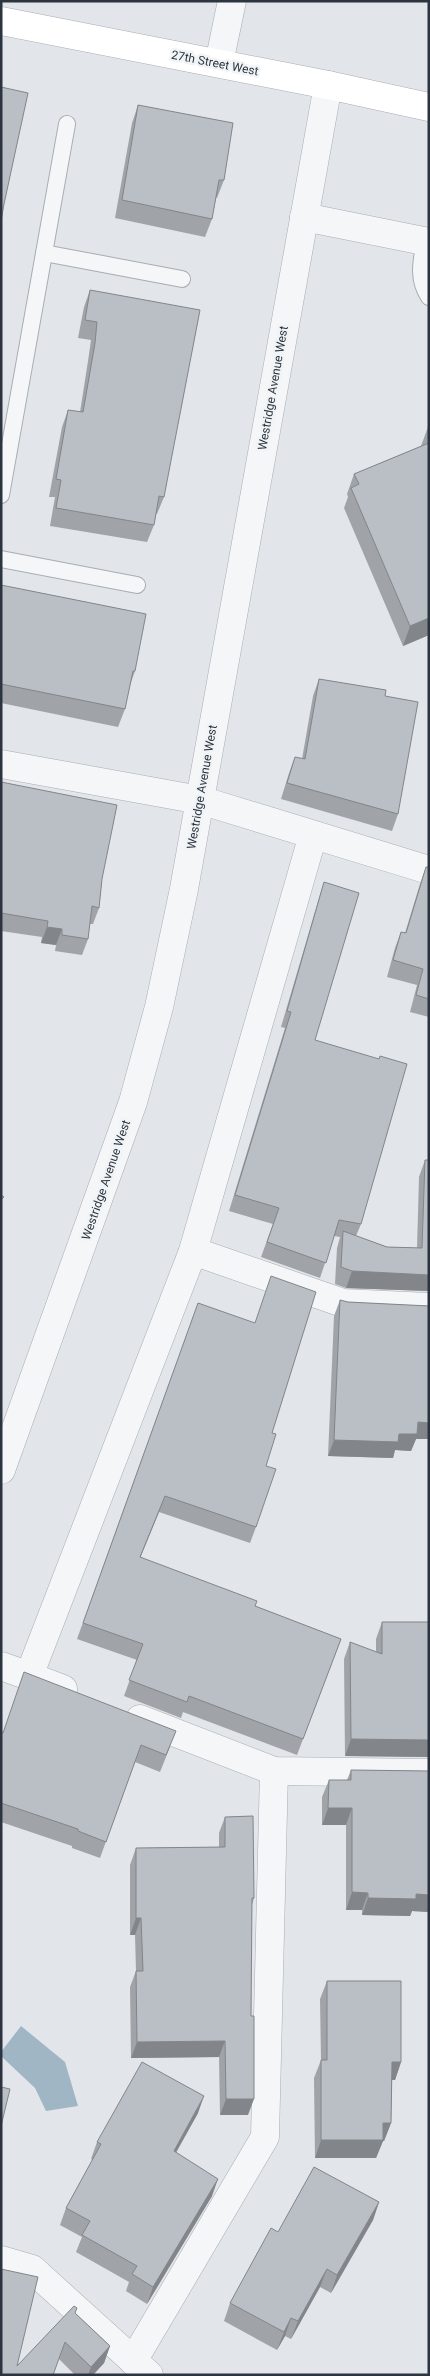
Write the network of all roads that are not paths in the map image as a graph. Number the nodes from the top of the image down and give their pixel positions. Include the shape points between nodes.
1 (232, 1) edge
2 (1, 21) edge
3 (219, 63) junction
4 (328, 85) junction
5 (429, 107) edge
6 (67, 124) dead end
7 (304, 218) junction
8 (427, 241) edge
9 (44, 253) junction
10 (182, 279) dead end
11 (429, 297) edge
12 (1, 495) edge
13 (1, 559) edge
14 (137, 585) dead end
15 (1, 764) edge
16 (200, 800) junction
17 (313, 835) junction
18 (429, 870) edge
19 (193, 1252) junction
20 (429, 1307) edge
21 (1, 1470) edge
22 (1, 1666) edge
23 (29, 1676) junction
24 (83, 1697) edge
25 (119, 1711) edge
26 (274, 1771) junction
27 (429, 1773) edge
28 (1, 2260) edge
29 (141, 2368) edge

1 - 3 street
2 - 3 street, 27th Street West
3 - 4 street, 27th Street West
4 - 5 street, 27th Street West
4 - 7 street, Westridge Avenue West
6 - 9 lane
7 - 8 street
7 - 16 street, Westridge Avenue West
8 - 11 lane via 419,267 420,278
9 - 10 lane
9 - 12 lane
13 - 14 lane
15 - 16 street
16 - 17 street
16 - 21 street, Westridge Avenue West via 159,1007 133,1102
17 - 18 street
17 - 19 street
19 - 20 street via 344,1303
19 - 23 street
22 - 23 street
23 - 24 street
25 - 26 street
26 - 27 street
26 - 29 street via 265,2137
28 - 29 street via 32,2269

